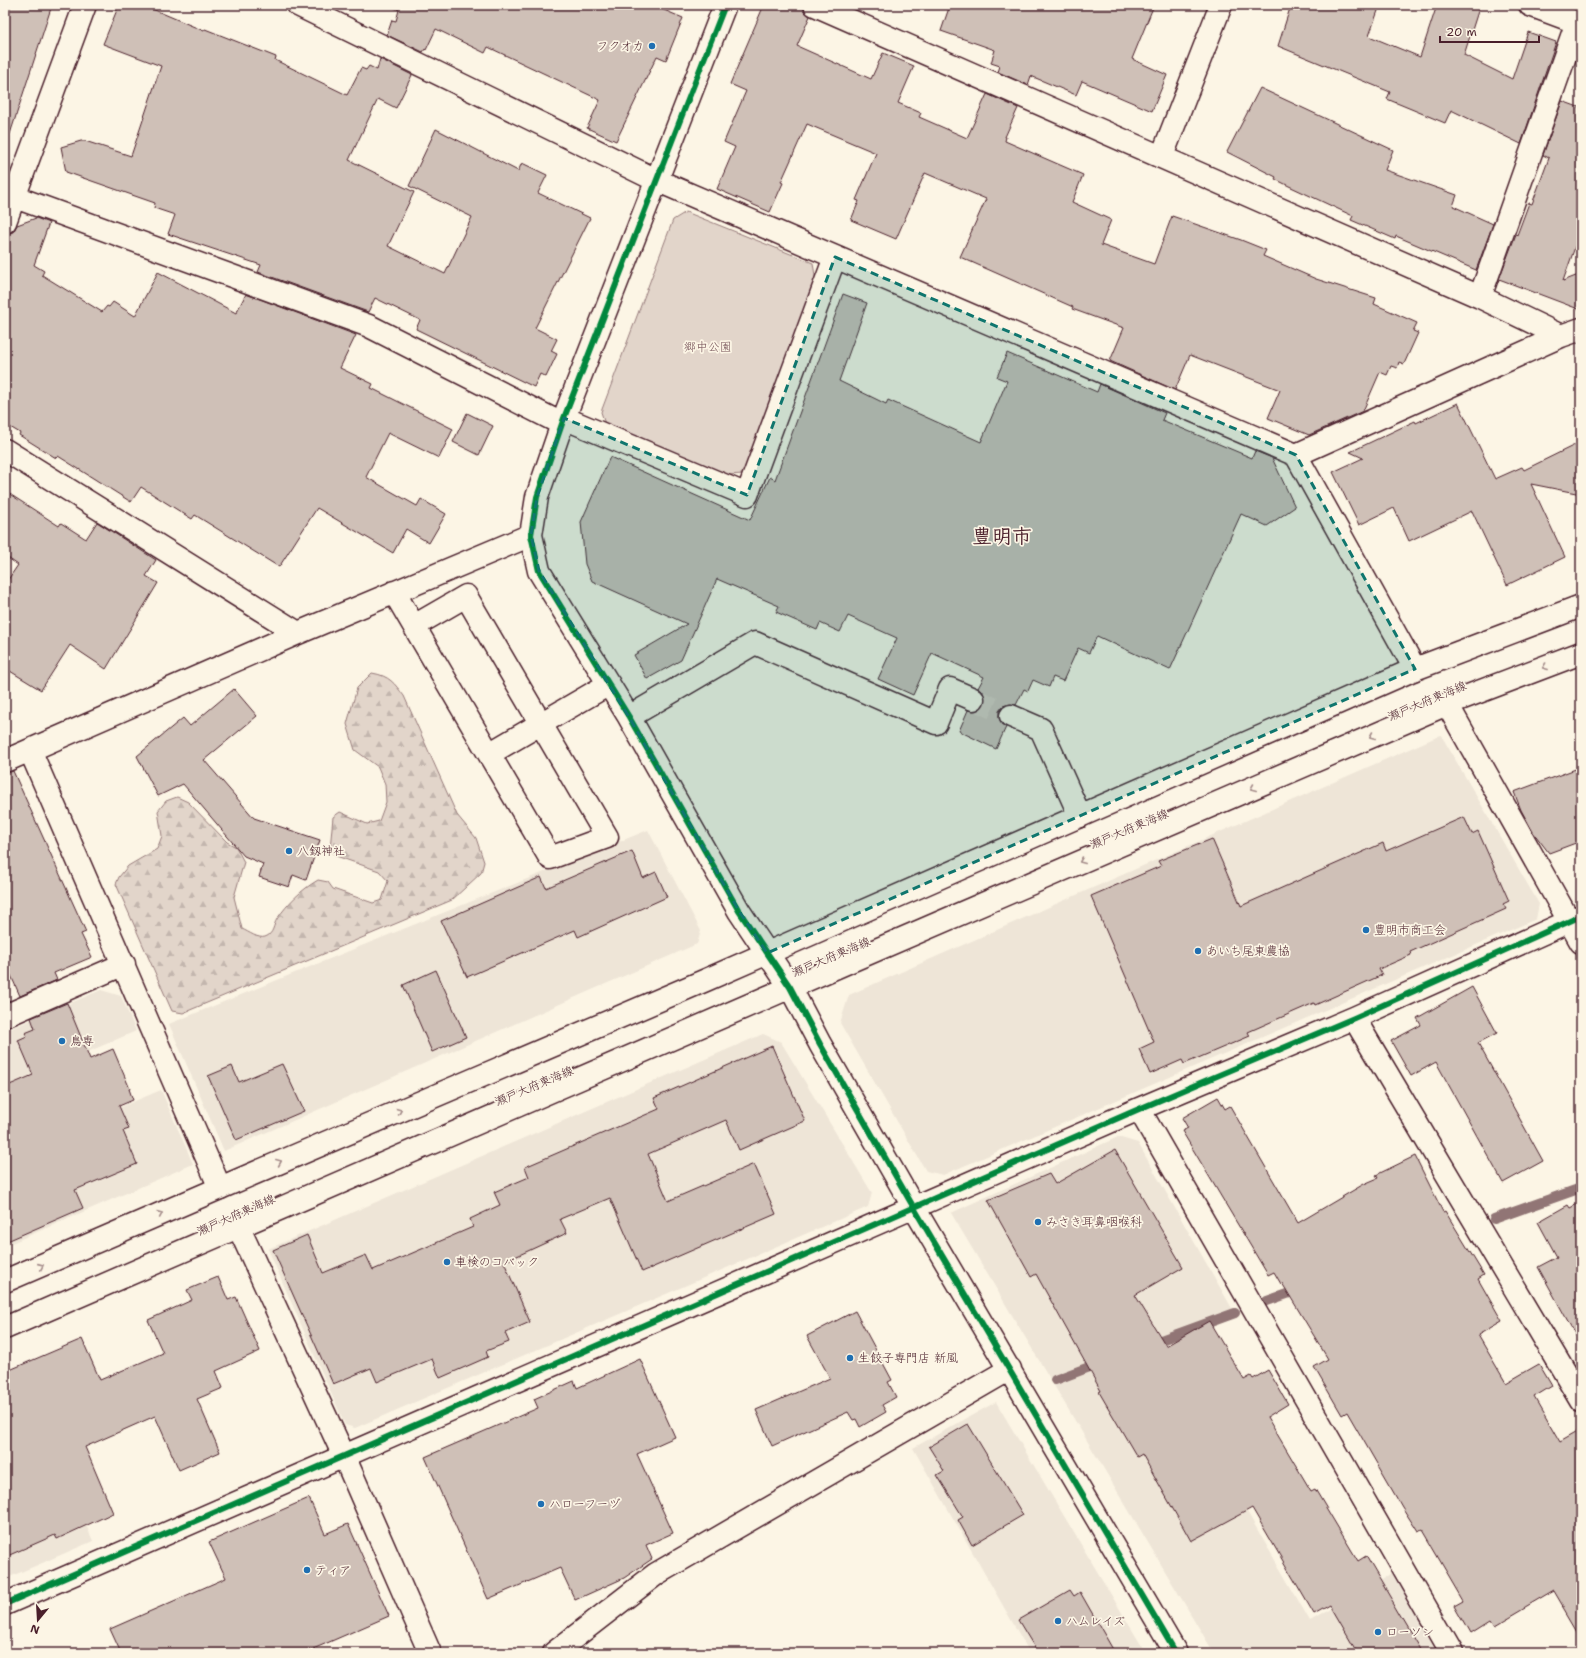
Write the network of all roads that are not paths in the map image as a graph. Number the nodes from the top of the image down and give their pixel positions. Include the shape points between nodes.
1 (85, 5) edge
2 (298, 5) edge
3 (725, 5) edge
4 (815, 5) edge
5 (1222, 5) edge
6 (1530, 5) edge
7 (1579, 23) edge
8 (1162, 156) junction
9 (656, 180) junction
10 (15, 198) junction
11 (5, 222) edge
12 (835, 257) junction
13 (1480, 297) junction
14 (1571, 332) edge
15 (563, 421) junction
16 (5, 450) edge
17 (1296, 455) junction
18 (531, 535) junction
19 (394, 592) junction
20 (1581, 606) edge
21 (414, 626) junction
22 (298, 633) junction
23 (1581, 653) edge
24 (1415, 669) junction
25 (609, 684) junction
26 (973, 699) tunnel mouth
27 (1447, 704) junction
28 (1011, 716) tunnel mouth
29 (629, 717) junction
30 (541, 724) junction
31 (30, 750) junction
32 (489, 754) junction
33 (5, 761) edge
34 (1080, 816) junction
35 (1575, 918) edge
36 (1581, 942) edge
37 (767, 953) junction
38 (124, 964) junction
39 (790, 987) junction
40 (5, 1016) edge
41 (1354, 1018) junction
42 (1139, 1109) junction
43 (220, 1188) junction
44 (914, 1208) junction
45 (238, 1226) junction
46 (5, 1282) edge
47 (5, 1328) edge
48 (1010, 1369) junction
49 (1581, 1400) edge
50 (344, 1456) junction
51 (5, 1604) edge
52 (430, 1653) edge
53 (554, 1653) edge
54 (1176, 1653) edge
55 (1452, 1653) edge

1 - 10 street
2 - 9 street
3 - 9 street
4 - 8 street
5 - 8 street
6 - 7 street
7 - 13 street
8 - 13 street
9 - 12 street
9 - 15 street
10 - 11 street
10 - 15 street via 369,326
12 - 15 street via 747,495
12 - 17 street
13 - 14 street
14 - 17 street
15 - 18 street via 537,497
16 - 22 street
17 - 24 street
18 - 19 street
18 - 25 street via 539,571
19 - 21 street
19 - 22 street
20 - 24 street
21 - 30 street via 466,596
21 - 32 street
22 - 31 street
23 -> 27 street, 瀬戸大府東海線
24 - 34 street
25 - 29 street
25 - 30 street
26 - 29 street via 950,689 936,723 755,643
27 - 35 street
27 -> 39 street, 瀬戸大府東海線
28 - 34 street via 1041,729
29 - 37 street via 739,911
30 - 32 street
30 - 32 street via 607,837 550,858
31 - 33 street
31 - 38 street
34 - 37 street
35 - 36 street
35 - 41 street
37 - 39 street
43 -> 37 street
38 - 40 street
38 - 43 street
39 - 44 street
39 - 45 street, 瀬戸大府東海線
41 - 42 street
41 - 49 street
42 - 44 street
42 - 55 street
46 -> 43 street
44 - 48 street
44 - 50 street
45 - 47 street, 瀬戸大府東海線
45 - 50 street
48 - 53 street via 656,1574
48 - 54 street
50 - 51 street
50 - 52 street

